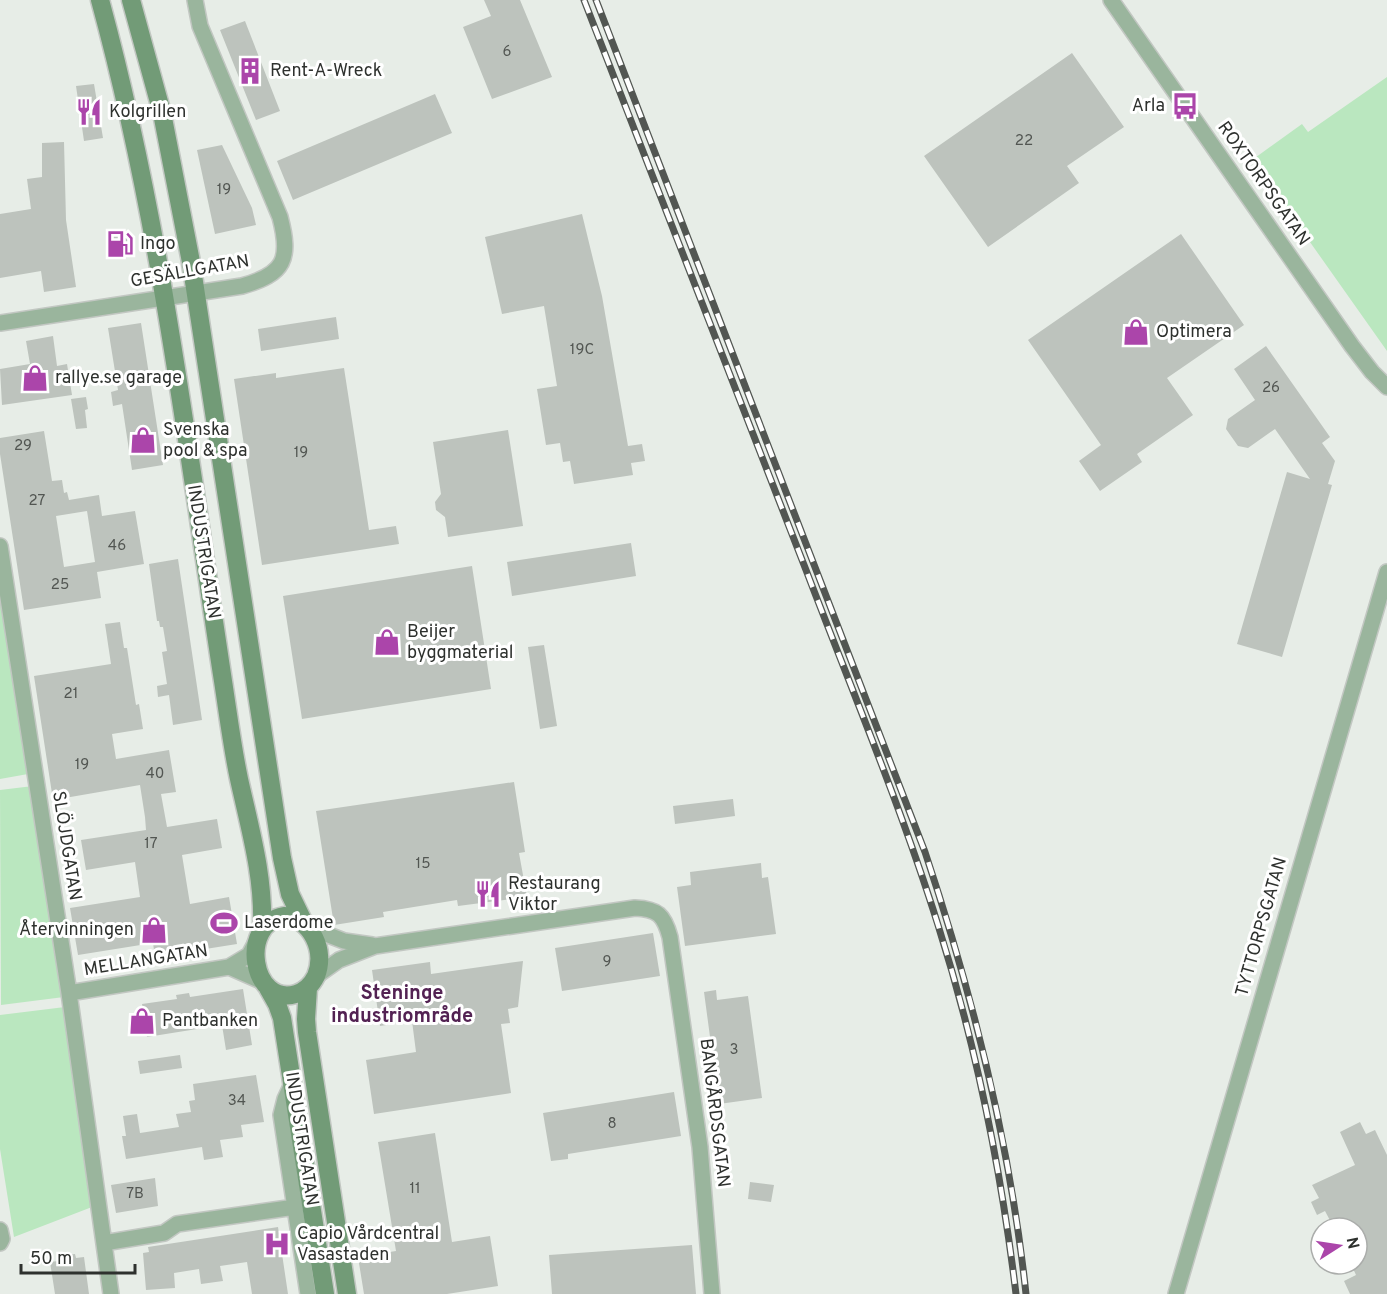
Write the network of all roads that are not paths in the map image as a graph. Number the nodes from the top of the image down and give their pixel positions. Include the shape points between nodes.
1 (100, 0) edge
2 (132, 0) edge
3 (195, 0) edge
4 (1111, 0) edge
5 (196, 294) junction
6 (165, 299) junction
7 (0, 322) edge
8 (1387, 387) edge
9 (0, 546) edge
10 (1387, 572) edge
11 (306, 925) junction
12 (260, 934) junction
13 (375, 946) junction
14 (229, 967) junction
15 (312, 983) junction
16 (265, 985) junction
17 (69, 993) junction
18 (292, 1083) junction
19 (295, 1207) junction
20 (0, 1230) edge
21 (0, 1243) edge
22 (104, 1243) junction
23 (111, 1294) edge
24 (308, 1294) edge
25 (325, 1294) edge
26 (347, 1294) edge
27 (712, 1294) edge
28 (1176, 1294) edge

1 - 6 main road, INDUSTRIGATAN via 143,174
2 - 5 main road, INDUSTRIGATAN via 162,113
3 - 5 street, GESÄLLGATAN via 200,26 280,217 285,251 280,266 265,278
4 - 8 street, ROXTORPSGATAN via 1352,346
5 - 6 street, GESÄLLGATAN
5 - 11 main road, INDUSTRIGATAN via 282,858 290,894
6 - 7 street, GESÄLLGATAN
6 - 12 main road, INDUSTRIGATAN via 230,730 260,875
9 - 17 street, SLÖJDGATAN
10 - 28 street, TYTTORPSGATAN
11 - 12 main road via 284,916 270,921
11 - 13 street via 337,939
11 - 15 main road via 318,952
12 - 14 street, MELLANGATAN via 249,955
12 - 16 main road via 257,965
13 - 15 street via 339,960
13 - 27 street, BANGÅRDSGATAN via 635,908 656,912 666,922 700,1147
14 - 16 street, MELLANGATAN
14 - 17 street, MELLANGATAN
15 - 16 main road via 299,994 286,995
15 - 26 main road, INDUSTRIGATAN via 307,1032
16 - 18 main road, INDUSTRIGATAN via 282,1018
17 - 22 street, SLÖJDGATAN
18 - 19 street via 281,1115
18 - 25 main road, INDUSTRIGATAN
19 - 22 street via 177,1224 164,1233
19 - 24 street
20 - 21 street
22 - 23 street, SLÖJDGATAN

